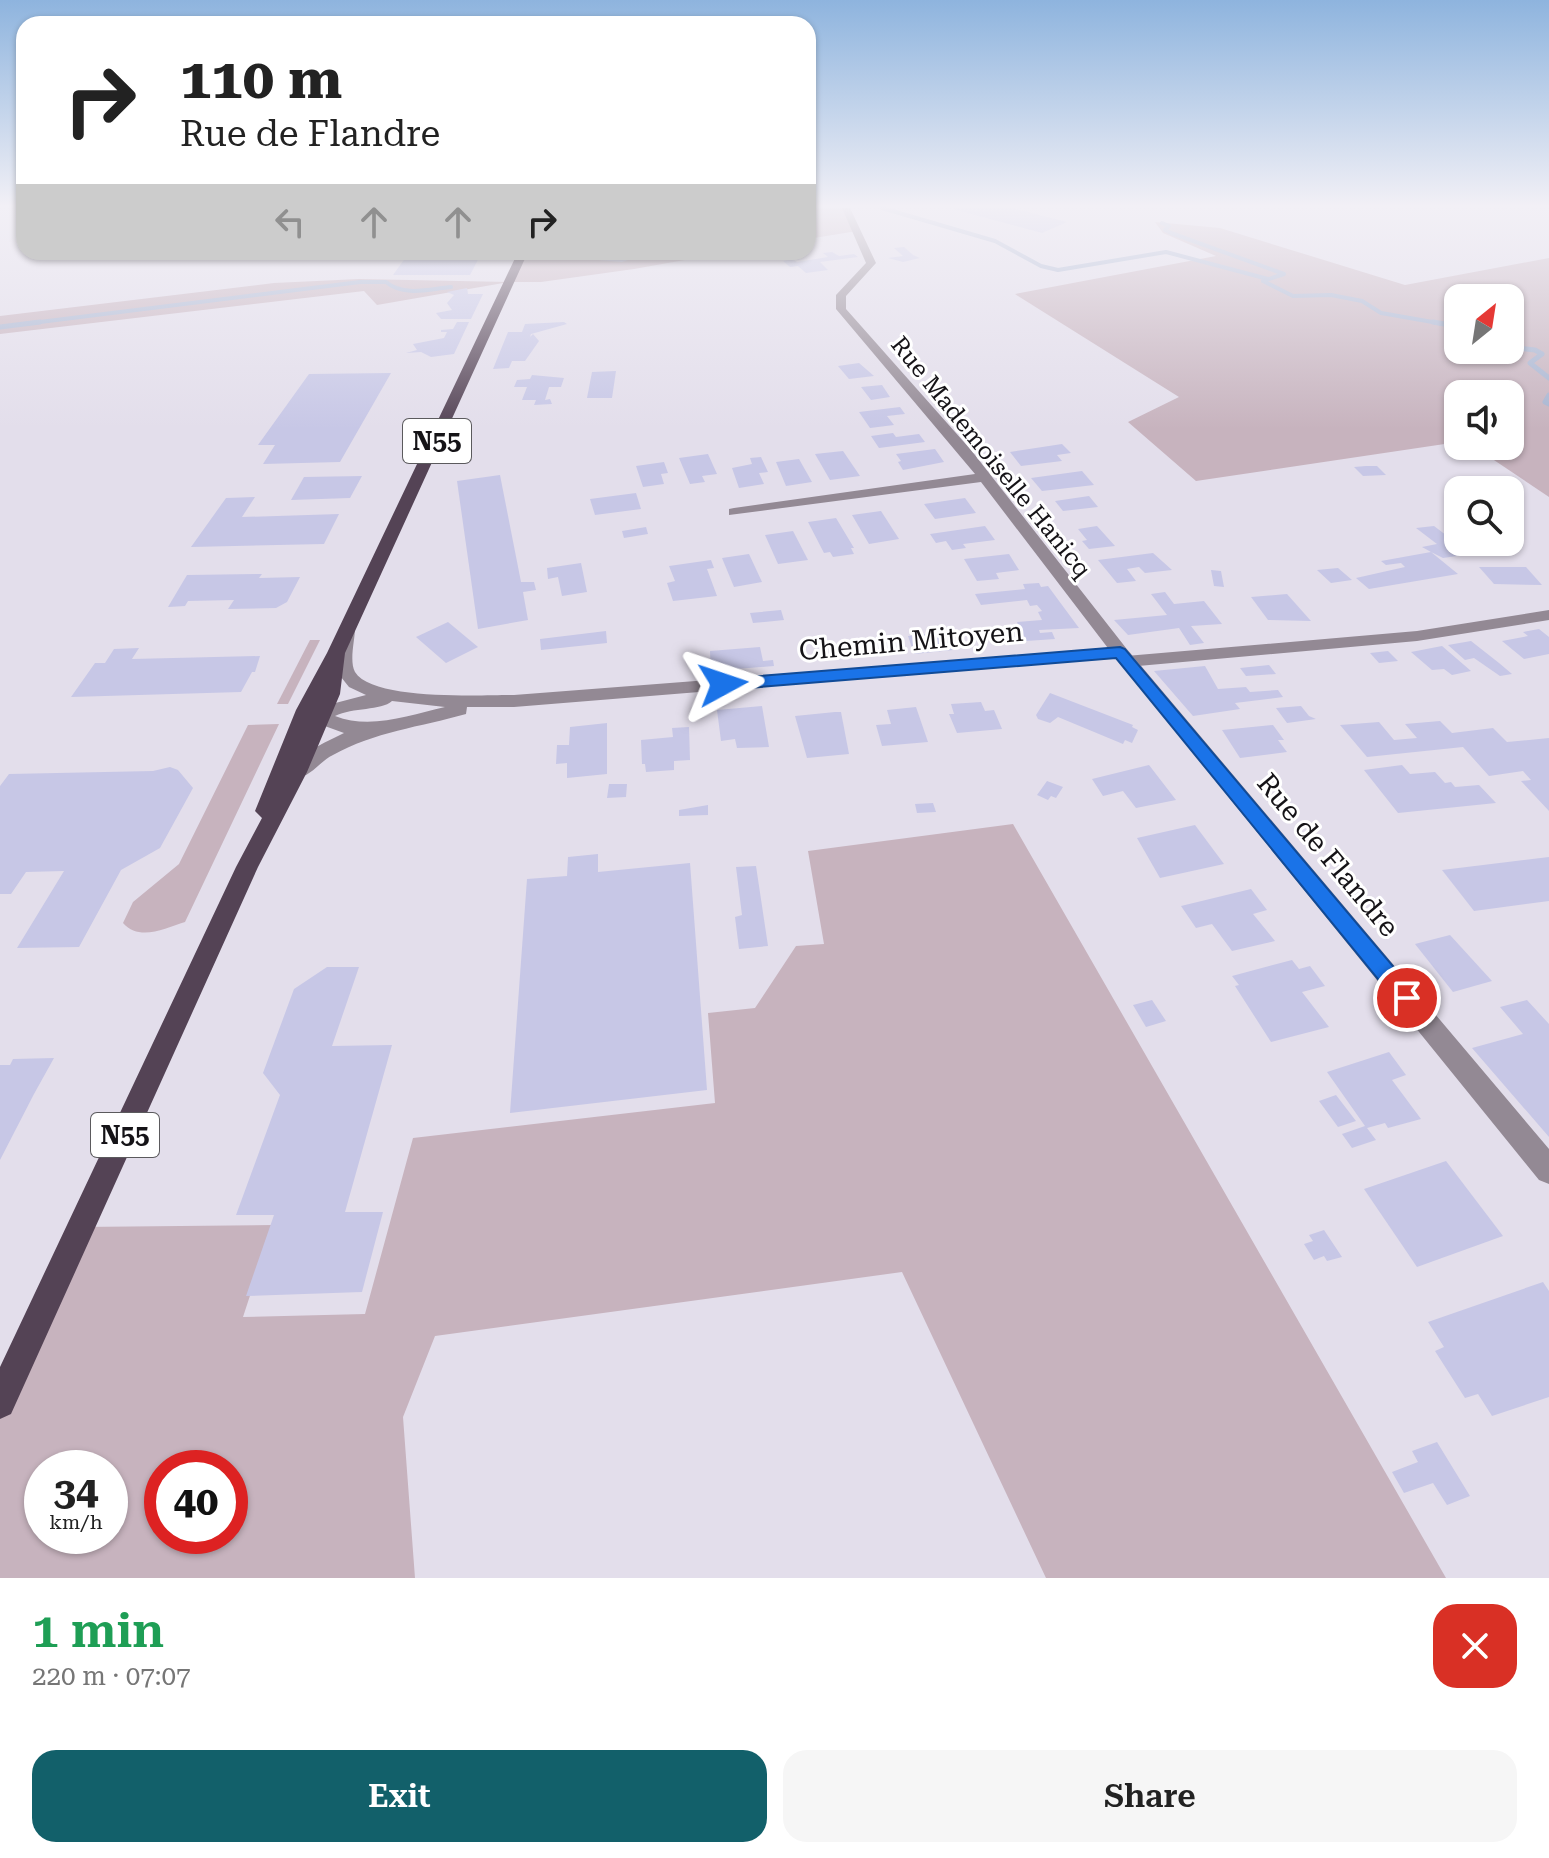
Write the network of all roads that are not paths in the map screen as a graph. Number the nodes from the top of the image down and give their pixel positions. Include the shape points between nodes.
1 (509, 282) edge
2 (854, 282) edge
3 (985, 477) junction
4 (734, 512) dead end
5 (1549, 615) edge
6 (347, 628) junction
7 (336, 653) junction
8 (1123, 657) junction
9 (436, 701) junction
10 (514, 701) junction
11 (321, 716) junction
12 (374, 728) junction
13 (288, 769) junction
14 (1549, 1170) edge
15 (0, 1403) edge

1 - 6 main road, N55
2 - 3 street, Rue Mademoiselle Hanicq via 841,295 841,309
3 - 4 street
3 - 8 street, Rue Mademoiselle Hanicq
5 - 8 street, Chemin Mitoyen via 1417,636
6 - 7 main road, N55
6 - 9 street via 345,671 351,679 381,693
7 - 11 main road, N55 via 331,694
7 - 13 main road, N55 via 320,679
8 - 10 street, Chemin Mitoyen
8 - 14 street, Rue de Flandre
9 - 10 street
9 - 11 street via 350,701
10 - 12 street
11 - 12 street via 353,730
11 - 13 main road, N55
12 - 13 street
13 - 15 main road, N55

